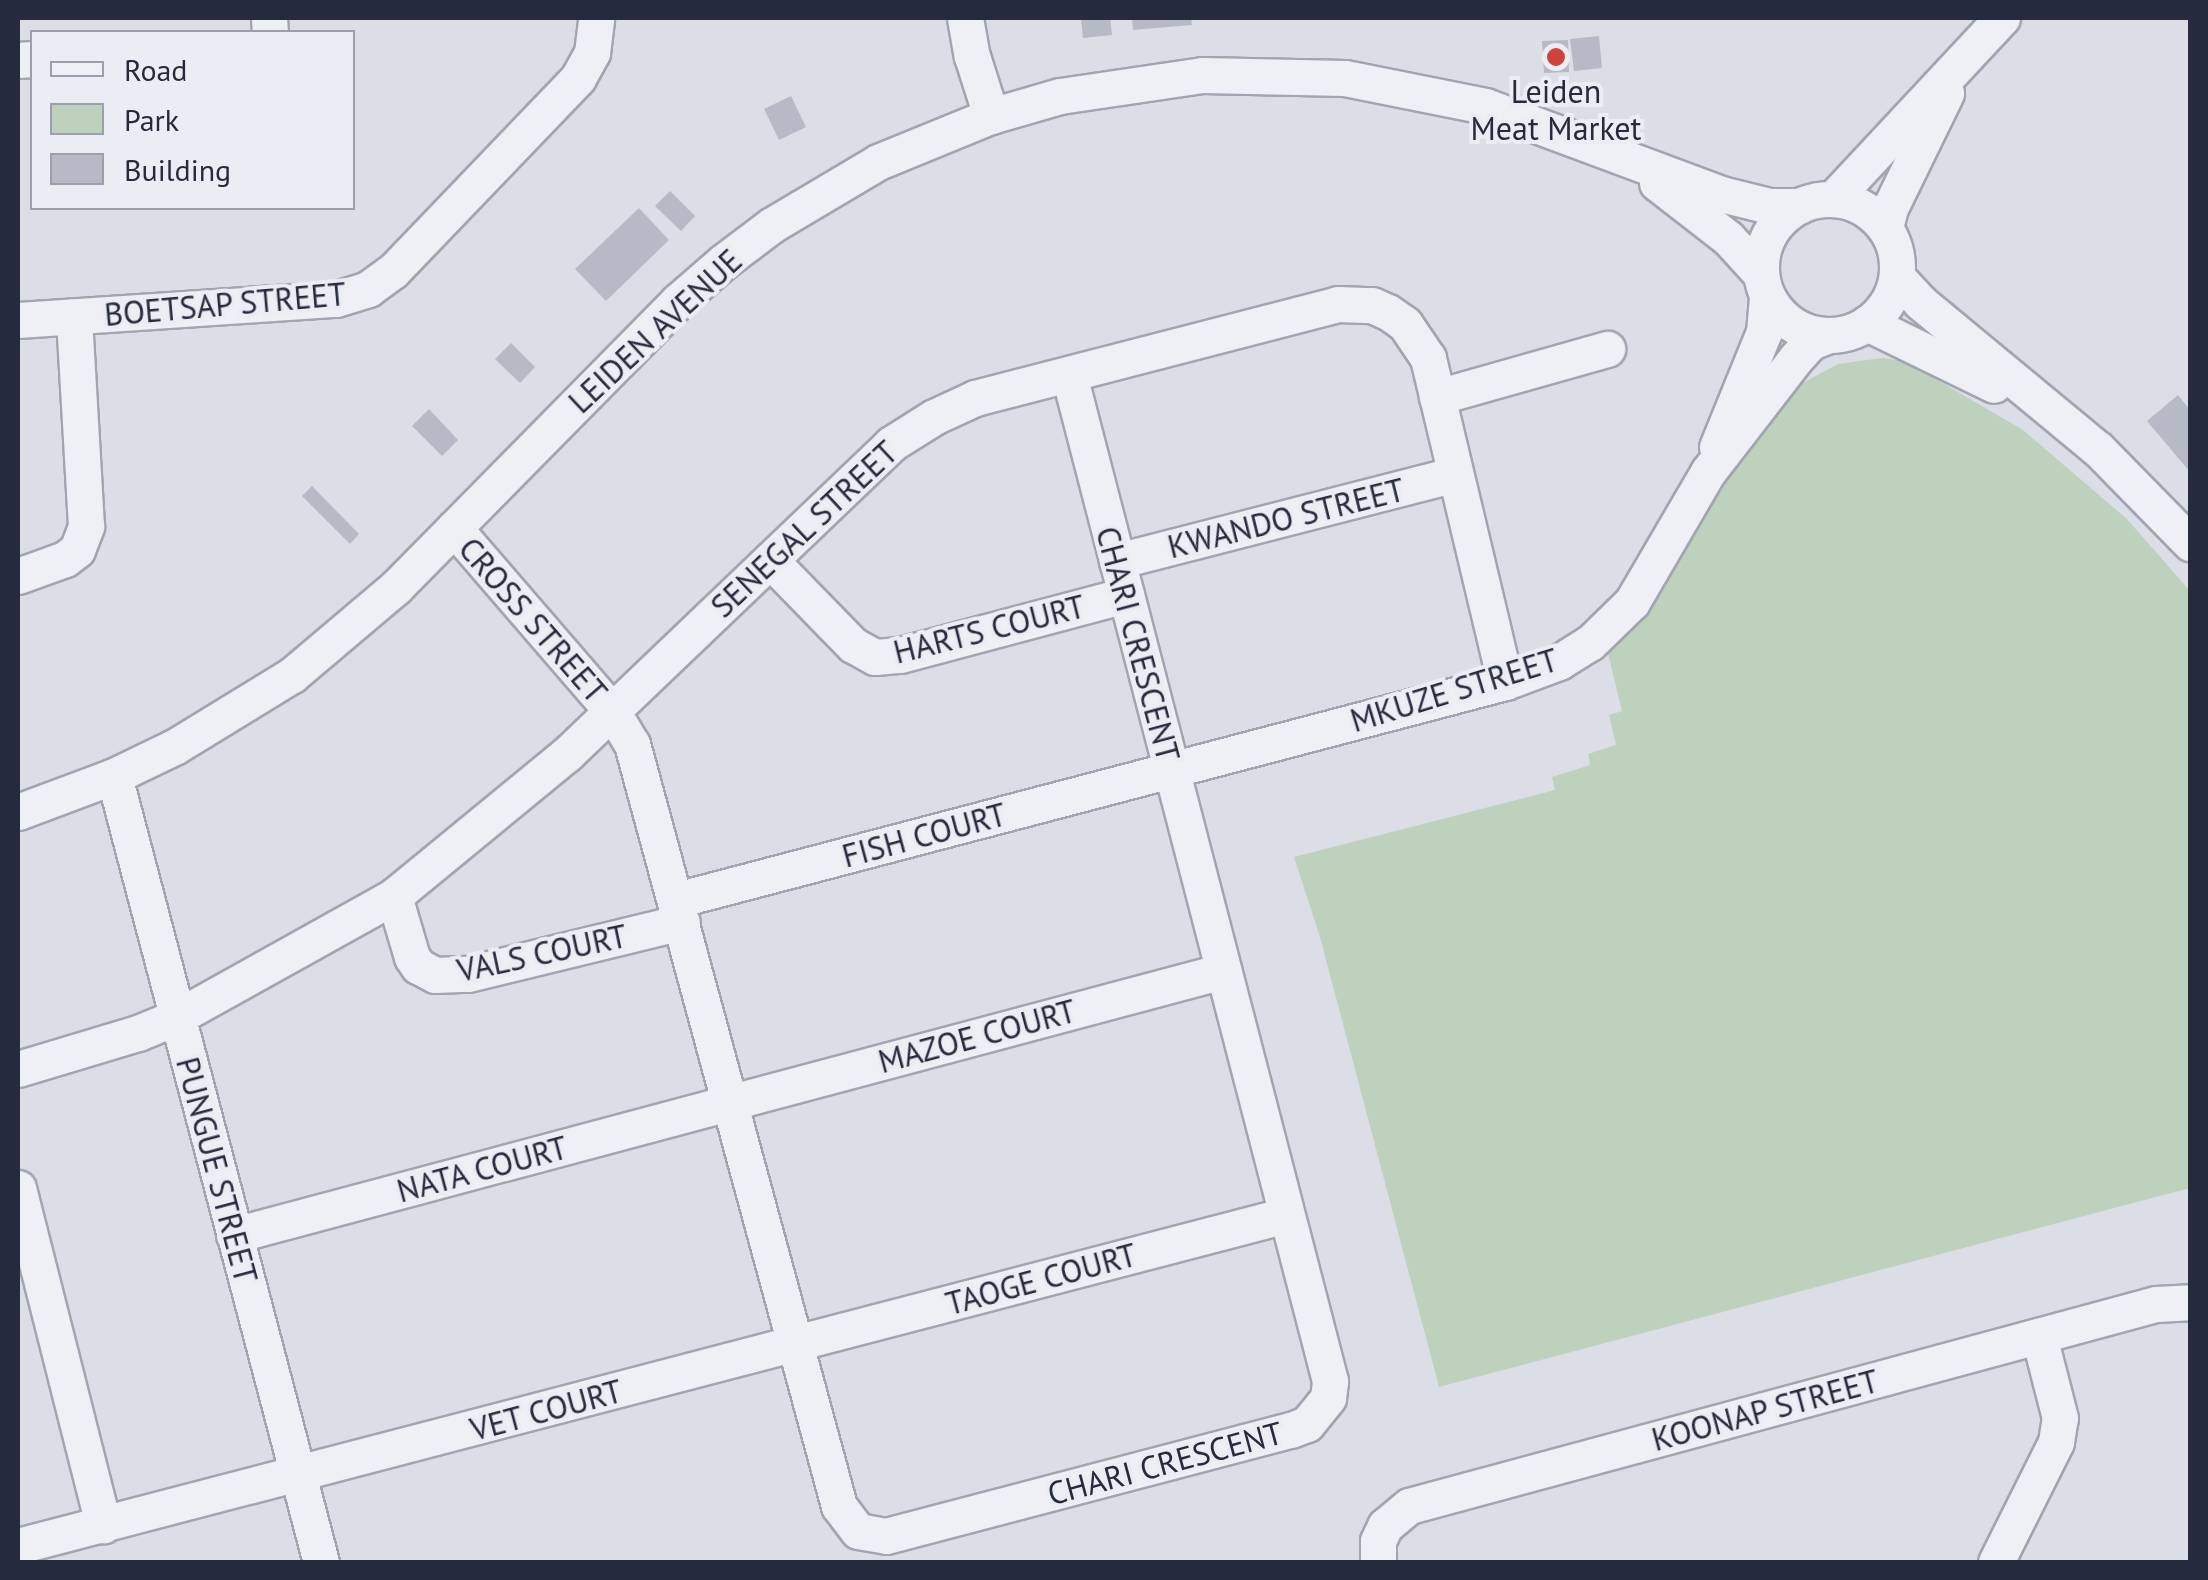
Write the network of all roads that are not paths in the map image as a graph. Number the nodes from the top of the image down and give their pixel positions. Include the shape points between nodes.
1 (596, 18) edge
2 (966, 18) edge
3 (2002, 18) edge
4 (1958, 70) junction
5 (992, 116) junction
6 (1620, 156) junction
7 (1816, 202) junction
8 (1886, 228) junction
9 (1896, 277) junction
10 (1764, 285) junction
11 (74, 316) junction
12 (18, 320) edge
13 (1867, 324) junction
14 (1830, 335) junction
15 (1607, 349) dead end
16 (1068, 375) junction
17 (1437, 397) junction
18 (2046, 406) junction
19 (1708, 472) junction
20 (1455, 474) junction
21 (454, 528) junction
22 (2190, 542) edge
23 (770, 560) junction
24 (18, 576) edge
25 (1121, 578) junction
26 (1505, 682) junction
27 (612, 711) junction
28 (1171, 770) junction
29 (114, 776) junction
30 (18, 812) edge
31 (394, 896) junction
32 (679, 911) junction
33 (1223, 970) junction
34 (177, 1017) junction
35 (18, 1069) edge
36 (730, 1102) junction
37 (18, 1188) edge
38 (1286, 1214) junction
39 (234, 1235) junction
40 (2190, 1302) edge
41 (2039, 1336) junction
42 (795, 1344) junction
43 (296, 1476) junction
44 (103, 1525) junction
45 (18, 1546) edge
46 (320, 1562) edge
47 (1378, 1562) edge
48 (1996, 1562) edge

1 - 11 street, BOETSAP STREET via 592,53 578,78 393,271 368,289 336,299
2 - 5 street
3 - 4 street
4 - 7 street
4 - 8 street
5 - 6 street, LEIDEN AVENUE via 1078,93 1202,75 1344,78 1486,106
5 - 21 street, LEIDEN AVENUE via 878,162 722,262
6 - 7 street, LEIDEN AVENUE via 1770,206
6 - 10 street, LEIDEN AVENUE via 1728,238
7 - 8 street via 1862,208
7 - 10 street via 1770,234
8 - 9 street
9 - 13 street via 1882,311
9 - 18 street
10 - 14 street via 1793,324
10 - 19 street, MKUZE STREET via 1764,332
11 - 12 street, BOETSAP STREET
11 - 24 street via 86,526 66,560
13 - 14 street
13 - 18 street
14 - 19 street, MKUZE STREET via 1810,342
15 - 17 street
16 - 17 street, SENEGAL STREET via 1355,303 1405,324 1428,358
16 - 23 street, SENEGAL STREET via 975,398 934,417 891,444
16 - 25 street, CHARI CRESCENT
17 - 20 street, SENEGAL STREET
18 - 22 street via 2148,495
19 - 26 street, MKUZE STREET via 1616,620 1559,662
20 - 25 street, KWANDO STREET
20 - 26 street, SENEGAL STREET
21 - 27 street, CROSS STREET
21 - 29 street, LEIDEN AVENUE via 371,610 292,674
23 - 25 street, HARTS COURT via 853,645 874,657 900,655
23 - 27 street, SENEGAL STREET
25 - 28 street, CHARI CRESCENT
26 - 28 street, MKUZE STREET
27 - 31 street, SENEGAL STREET
27 - 32 street, CHARI CRESCENT via 640,765
28 - 32 street, FISH COURT
28 - 33 street, CHARI CRESCENT
29 - 30 street, LEIDEN AVENUE
29 - 34 street, PUNGUE STREET
31 - 32 street, VALS COURT via 412,957 435,974 468,974
31 - 34 street, SENEGAL STREET
32 - 36 street, CHARI CRESCENT
33 - 36 street, MAZOE COURT
33 - 38 street, CHARI CRESCENT
34 - 35 street, SENEGAL STREET
34 - 39 street, PUNGUE STREET
36 - 39 street, NATA COURT
36 - 42 street, CHARI CRESCENT
37 - 44 street
38 - 42 street, TAOGE COURT
38 - 42 street, CHARI CRESCENT via 1330,1381 1319,1412 1292,1430 876,1536 842,1516
39 - 43 street, PUNGUE STREET
40 - 41 street, KOONAP STREET via 2156,1304
41 - 47 street, KOONAP STREET via 1409,1506 1385,1526
41 - 48 street via 2060,1418 2056,1442
42 - 43 street, VET COURT
43 - 44 street, VET COURT
43 - 46 street, PUNGUE STREET
44 - 45 street, VET COURT

